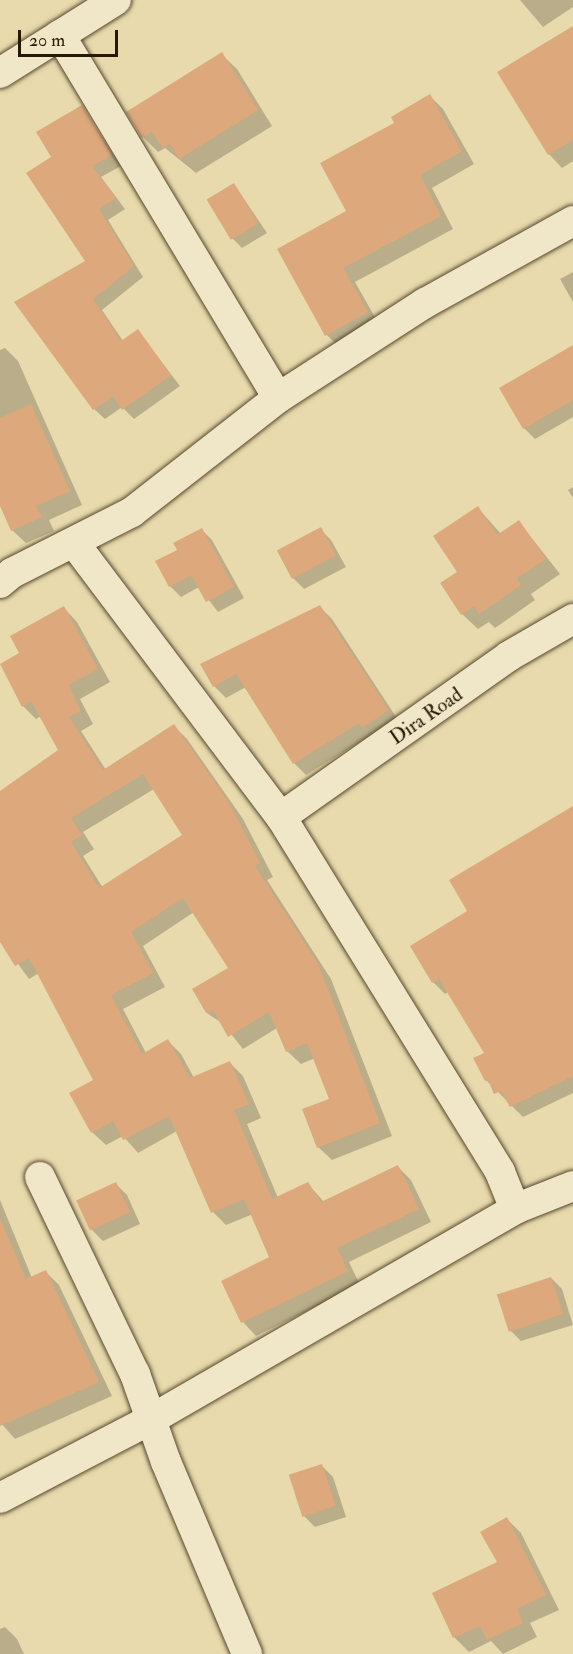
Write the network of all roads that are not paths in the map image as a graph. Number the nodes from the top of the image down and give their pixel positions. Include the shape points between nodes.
1 (116, 0) edge
2 (60, 35) junction
3 (0, 73) edge
4 (573, 220) edge
5 (278, 398) junction
6 (75, 544) junction
7 (0, 583) edge
8 (573, 619) edge
9 (281, 817) junction
10 (40, 1177) dead end
11 (573, 1186) edge
12 (515, 1209) junction
13 (150, 1420) junction
14 (0, 1498) edge
15 (247, 1654) edge

1 - 2 street
2 - 3 street
2 - 5 street
4 - 5 street via 425,303
5 - 6 street via 132,513
6 - 7 street via 12,573
6 - 9 street
8 - 9 street, Dira Road via 510,656
9 - 12 street via 500,1172
10 - 13 street via 135,1374
11 - 12 street
12 - 13 street
13 - 14 street
13 - 15 street

